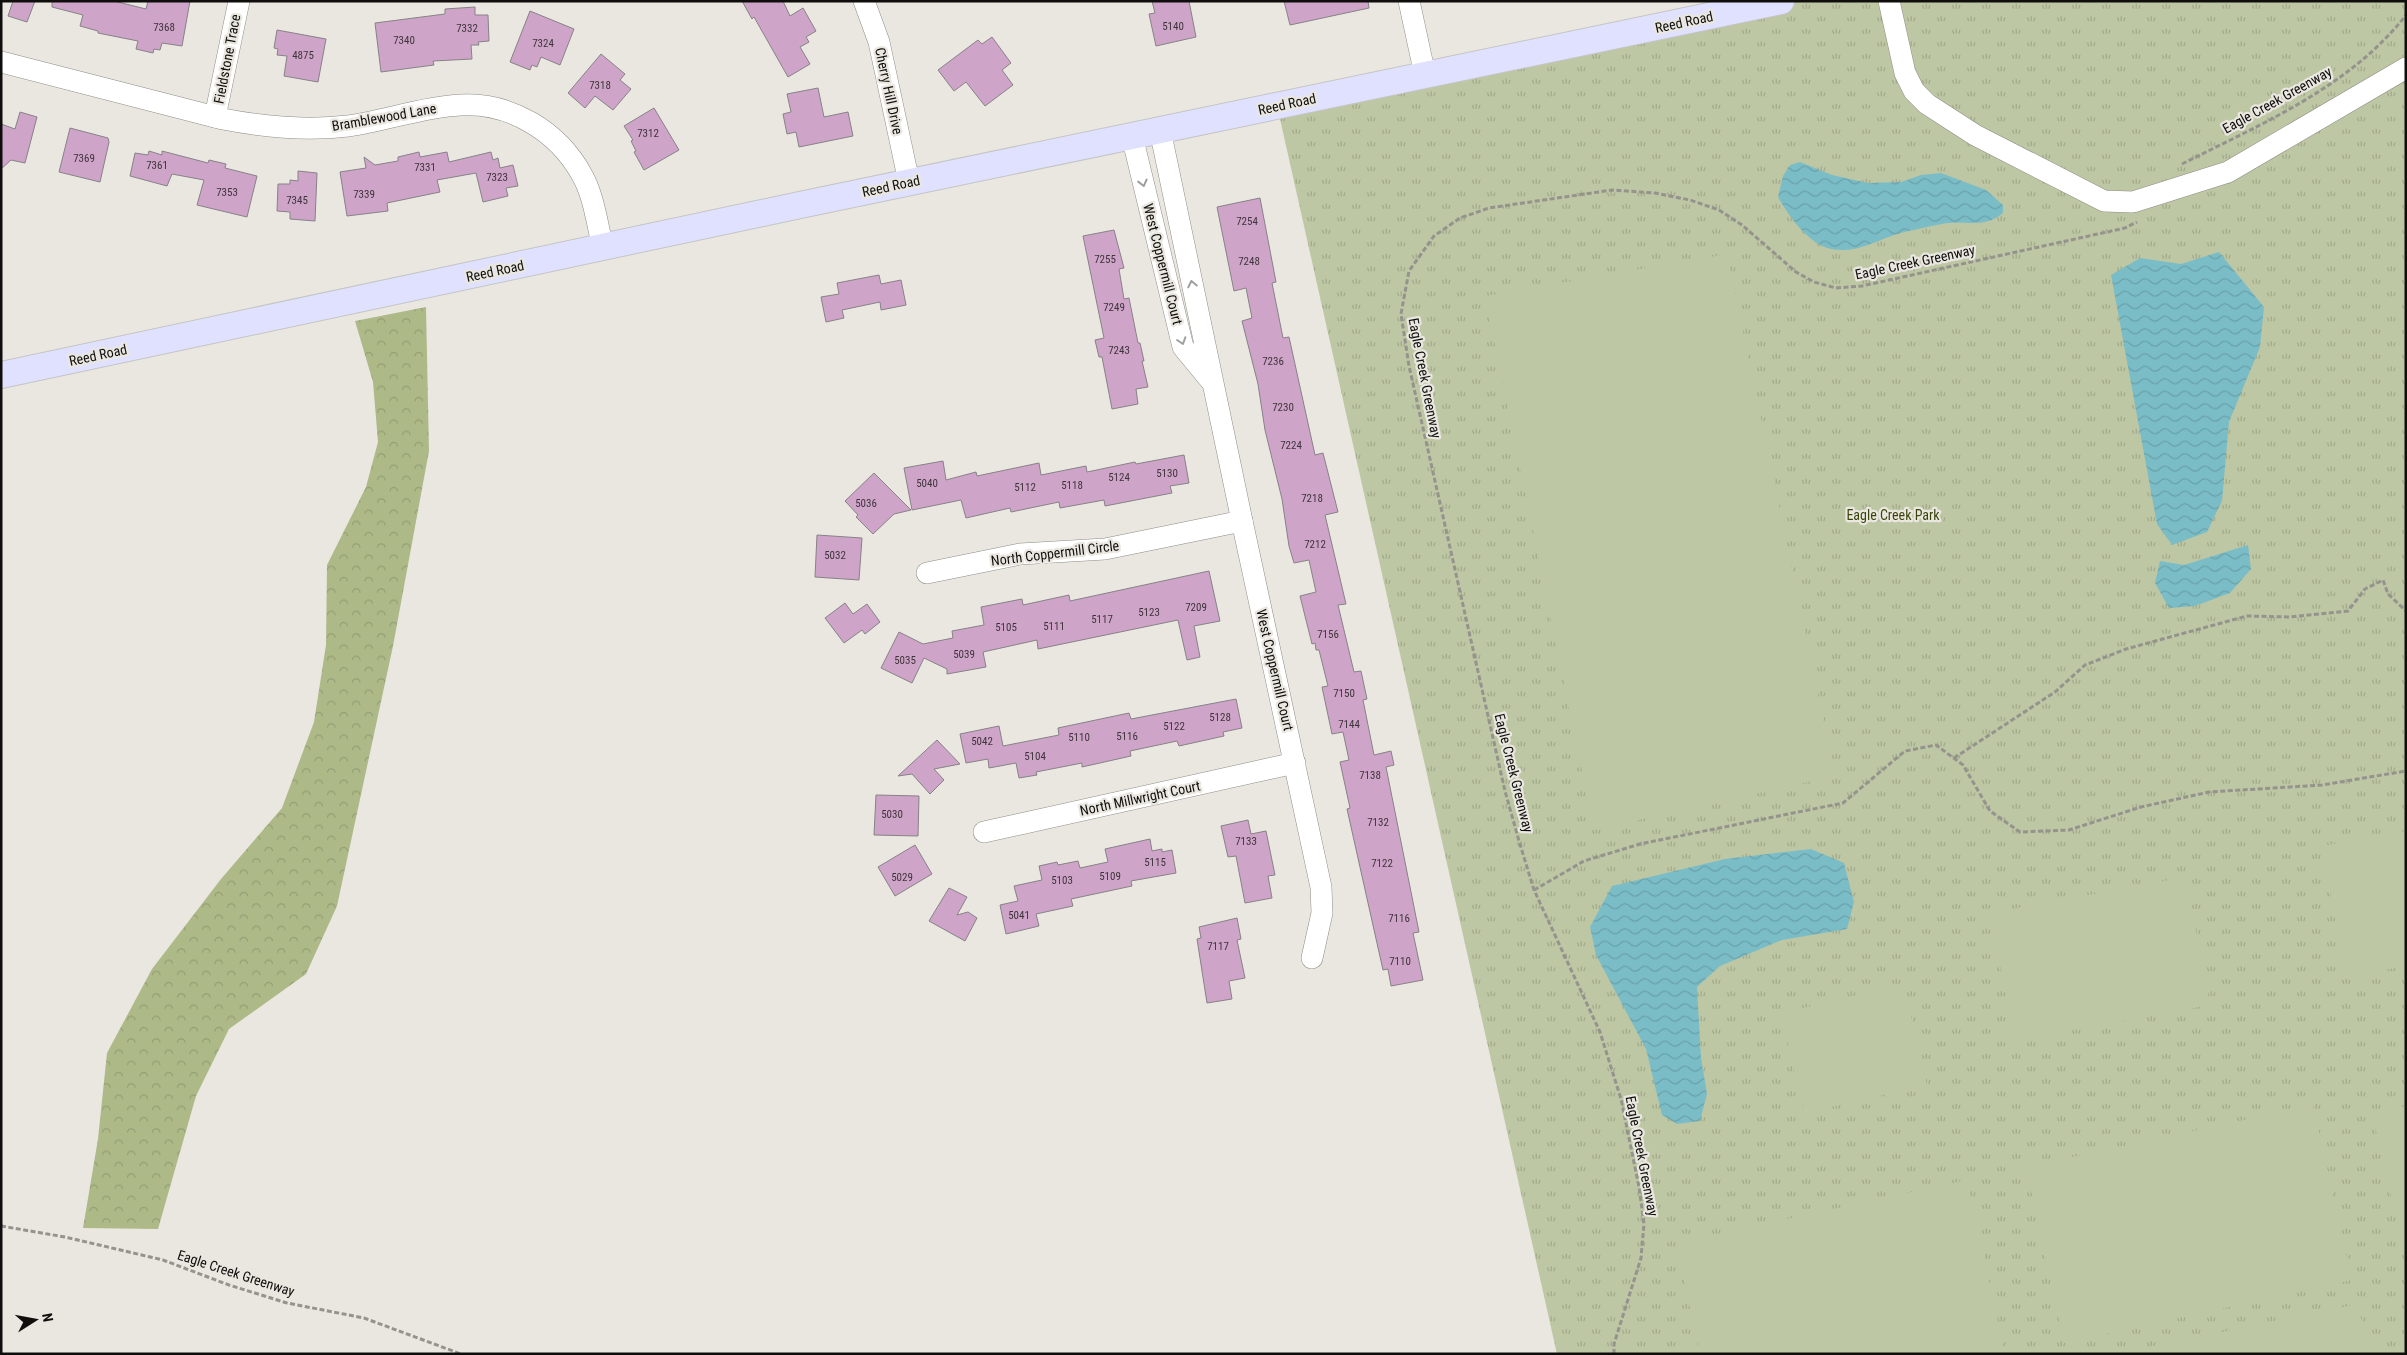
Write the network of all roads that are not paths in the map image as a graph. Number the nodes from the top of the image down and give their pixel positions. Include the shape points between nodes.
1 (238, 1) edge
2 (864, 1) edge
3 (1409, 1) edge
4 (1781, 1) edge
5 (1888, 1) edge
6 (1, 62) edge
7 (2406, 68) edge
8 (1425, 76) junction
9 (216, 116) junction
10 (1160, 130) junction
11 (1132, 136) junction
12 (909, 182) junction
13 (603, 247) junction
14 (1, 375) edge
15 (1213, 383) junction
16 (1242, 521) junction
17 (927, 573) dead end
18 (1295, 763) junction
19 (984, 832) dead end
20 (1312, 958) dead end

1 - 9 street, Fieldstone Trace
2 - 12 street, Cherry Hill Drive via 878,42
3 - 8 street
4 - 8 main road, Reed Road
5 - 7 street via 1905,73 1914,91 1926,104 1975,135 2104,201 2134,202 2228,172
6 - 9 street, Bramblewood Lane
8 - 10 main road, Reed Road
9 - 13 street, Bramblewood Lane via 259,125 311,128 356,124 459,105 510,112 548,134 572,159 594,207
10 - 11 main road, Reed Road
15 -> 10 street, West Coppermill Court
11 - 12 main road, Reed Road
11 -> 15 street, West Coppermill Court via 1183,347
12 - 13 main road, Reed Road
13 - 14 main road, Reed Road
15 - 16 street, West Coppermill Court
16 - 17 street, North Coppermill Circle via 1105,549 1020,554
16 - 18 street, West Coppermill Court
18 - 19 street, North Millwright Court
18 - 20 street, West Coppermill Court via 1321,887 1322,913

